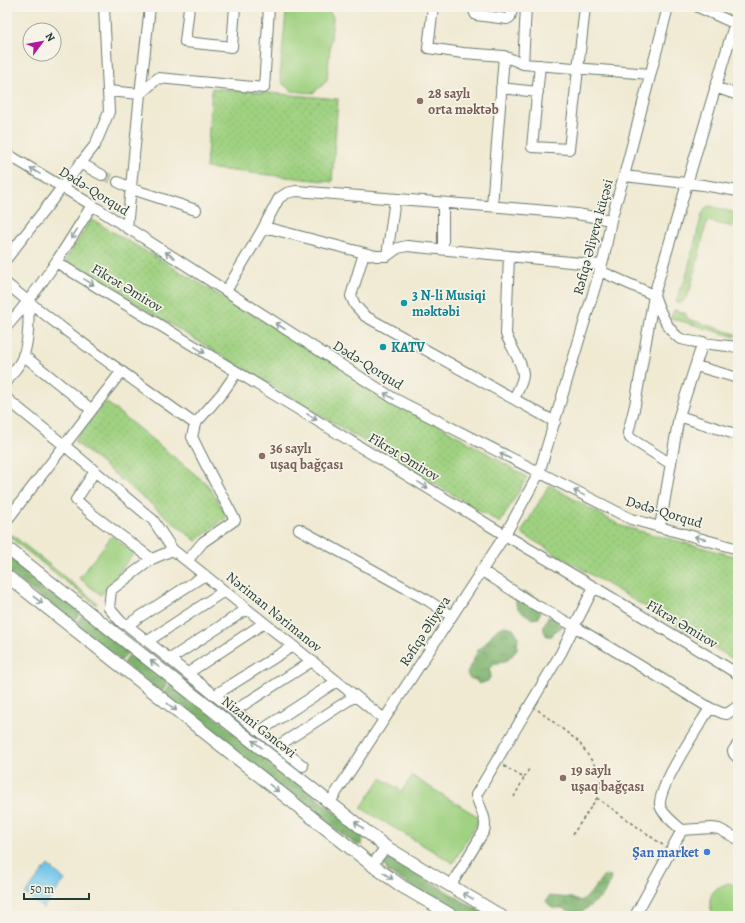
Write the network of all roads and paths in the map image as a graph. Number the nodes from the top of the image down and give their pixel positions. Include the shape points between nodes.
1 (104, 7) edge
2 (150, 7) edge
3 (189, 7) edge
4 (235, 7) edge
5 (269, 7) edge
6 (433, 7) edge
7 (474, 7) edge
8 (585, 7) edge
9 (668, 7) edge
10 (698, 7) edge
11 (513, 8) edge
12 (526, 8) edge
13 (736, 24) edge
14 (504, 56) junction
15 (523, 64) junction
16 (540, 65) junction
17 (578, 67) junction
18 (650, 74) junction
19 (715, 87) junction
20 (501, 88) junction
21 (108, 91) junction
22 (538, 92) junction
23 (140, 94) junction
24 (738, 94) edge
25 (7, 154) edge
26 (80, 163) junction
27 (102, 175) tunnel mouth
28 (624, 176) junction
29 (118, 182) tunnel mouth
30 (687, 184) junction
31 (63, 188) junction
32 (132, 189) junction
33 (738, 191) edge
34 (394, 199) junction
35 (443, 203) junction
36 (92, 205) junction
37 (492, 206) junction
38 (196, 210) dead end
39 (611, 220) junction
40 (127, 228) junction
41 (261, 232) junction
42 (443, 249) junction
43 (364, 253) junction
44 (387, 256) junction
45 (509, 256) junction
46 (7, 258) edge
47 (56, 262) junction
48 (600, 268) junction
49 (7, 284) edge
50 (226, 291) junction
51 (654, 295) junction
52 (28, 302) junction
53 (7, 326) edge
54 (703, 342) junction
55 (738, 347) edge
56 (23, 355) junction
57 (696, 366) junction
58 (121, 372) junction
59 (237, 372) junction
60 (738, 378) edge
61 (7, 382) edge
62 (7, 399) edge
63 (514, 399) junction
64 (92, 410) junction
65 (680, 416) junction
66 (555, 422) junction
67 (195, 424) junction
68 (738, 435) edge
69 (65, 446) junction
70 (671, 464) junction
71 (95, 471) junction
72 (539, 473) junction
73 (7, 520) edge
74 (660, 527) junction
75 (299, 529) dead end
76 (505, 535) junction
77 (7, 548) edge
78 (738, 549) edge
79 (174, 550) junction
80 (152, 559) junction
81 (187, 561) junction
82 (481, 570) junction
83 (204, 575) junction
84 (7, 576) edge
85 (594, 587) junction
86 (224, 591) junction
87 (247, 609) junction
88 (452, 616) junction
89 (264, 623) junction
90 (127, 625) junction
91 (574, 626) junction
92 (148, 641) junction
93 (293, 646) junction
94 (170, 659) junction
95 (312, 661) junction
96 (188, 673) junction
97 (738, 674) edge
98 (337, 681) junction
99 (215, 695) junction
100 (355, 696) junction
101 (710, 708) junction
102 (538, 710) dead end
103 (234, 711) junction
104 (736, 712) edge
105 (384, 719) junction
106 (260, 732) junction
107 (738, 744) edge
108 (278, 746) junction
109 (738, 758) edge
110 (495, 761) junction
111 (303, 766) dead end
112 (530, 767) dead end
113 (524, 778) junction
114 (514, 797) dead end
115 (597, 798) junction
116 (330, 802) junction
117 (682, 830) junction
118 (573, 834) dead end
119 (738, 839) edge
120 (386, 847) junction
121 (670, 851) junction
122 (372, 865) junction
123 (451, 885) junction
124 (453, 916) edge
125 (501, 916) edge
126 (635, 916) edge

1 - 21 street
2 - 23 street
3 - 4 street via 185,42 232,46
5 - 23 street via 264,88 158,78
6 - 14 street via 428,48
7 - 11 street via 476,15 507,19
8 - 17 street
9 - 18 street, Rəfiqə Əliyeva küçəsi
10 - 13 street
11 - 12 street
12 - 15 street
13 - 19 street
14 - 15 street
14 - 20 street
15 - 16 street
16 - 17 street
16 - 22 street
17 - 18 street
17 - 22 street via 569,149 532,147
18 - 28 street, Rəfiqə Əliyeva küçəsi
19 - 24 street
19 - 30 street
20 - 22 street
20 - 37 street
21 - 23 street
21 - 26 street via 109,112 95,145
23 - 32 street
31 -> 25 street, Dədə-Qorqud
26 - 27 street
26 - 31 street
28 - 30 street
28 - 39 street, Rəfiqə Əliyeva küçəsi
29 - 32 street
30 - 33 street
30 - 51 street
31 - 36 street, Dədə-Qorqud
31 - 46 street
32 - 38 street
32 - 40 street
34 - 35 street
34 - 41 street via 288,192 279,198
34 - 44 street
35 - 37 street
35 - 42 street
36 - 40 street, Dədə-Qorqud
36 -> 47 street
37 - 39 street
39 - 48 street, Rəfiqə Əliyeva küçəsi
50 -> 40 street, Dədə-Qorqud
41 - 43 street via 272,229
41 - 50 street
42 - 44 street via 407,246 398,248
42 - 45 street
43 - 44 street
43 - 63 street via 351,296 365,316
45 - 48 street
45 - 63 street via 506,334 523,376
47 - 52 street
47 -> 59 street, Fikrət Əmirov
48 - 51 street
48 - 66 street, Rəfiqə Əliyeva küçəsi
49 - 52 street
72 -> 50 street, Dədə-Qorqud via 393,398
51 - 54 street via 665,322 680,338
51 - 70 street via 628,433 630,438
52 - 53 street
52 - 56 street via 29,318
52 - 58 street
54 - 55 street
54 - 57 street
56 - 61 street
56 - 64 street
57 - 60 street
57 - 65 street
58 - 64 street
58 - 67 street
59 - 67 street
59 -> 76 street, Fikrət Əmirov
62 - 69 street, Nəriman Nərimanov
63 - 66 street
64 - 69 street
65 - 68 street
65 - 70 street
66 - 72 street, Rəfiqə Əliyeva küçəsi
67 - 81 street via 192,437 235,520 203,542
69 - 71 street, Nəriman Nərimanov
69 - 73 street
70 - 74 street
71 - 79 street, Nəriman Nərimanov via 153,520
71 - 80 street via 76,500
74 -> 72 street, Dədə-Qorqud via 631,519
72 - 76 street, Rəfiqə Əliyeva
78 -> 74 street, Dədə-Qorqud
75 - 88 street
76 - 82 street, Rəfiqə Əliyeva
76 - 85 street, Fikrət Əmirov
116 -> 77 main road, Nizami Gəncəvi
79 - 80 street
79 - 81 street, Nəriman Nərimanov
80 - 90 street via 111,590 109,608
81 - 83 street, Nəriman Nərimanov
82 - 88 street, Rəfiqə Əliyeva
82 - 91 street via 530,602
83 - 86 street, Nəriman Nərimanov
83 - 90 street
84 -> 122 main road
85 - 91 street
85 - 97 street, Fikrət Əmirov
86 - 87 street, Nəriman Nərimanov
86 - 92 street
87 - 89 street, Nəriman Nərimanov
87 - 94 street
88 - 105 street, Rəfiqə Əliyeva
89 - 93 street, Nəriman Nərimanov
89 - 96 street
90 - 92 street
91 - 101 street
91 - 110 street via 561,653
92 - 94 street
93 - 95 street, Nəriman Nərimanov
93 - 99 street
94 - 96 street
95 - 98 street, Nəriman Nərimanov
95 - 103 street
96 - 99 street
98 - 100 street, Nəriman Nərimanov
98 - 106 street
99 - 103 street
100 - 105 street, Nəriman Nərimanov
100 - 108 street
101 - 104 street via 727,714
101 - 117 street via 670,774 661,795 661,810
102 - 115 path via 579,742 596,767 601,782
103 - 106 street
105 - 116 street, Rəfiqə Əliyeva
106 - 108 street
107 - 109 street via 733,751
108 - 111 street
110 - 113 path
110 - 123 street via 476,795 485,818 484,831
112 - 113 path
113 - 114 path
115 - 118 path
115 - 121 path
120 -> 116 main road, Nizami Gəncəvi
117 - 119 street via 719,829
117 - 121 street
120 - 122 street
120 - 123 main road, Nizami Gəncəvi
121 - 126 street
122 -> 124 main road via 403,887
125 -> 123 main road, Nizami Gəncəvi

